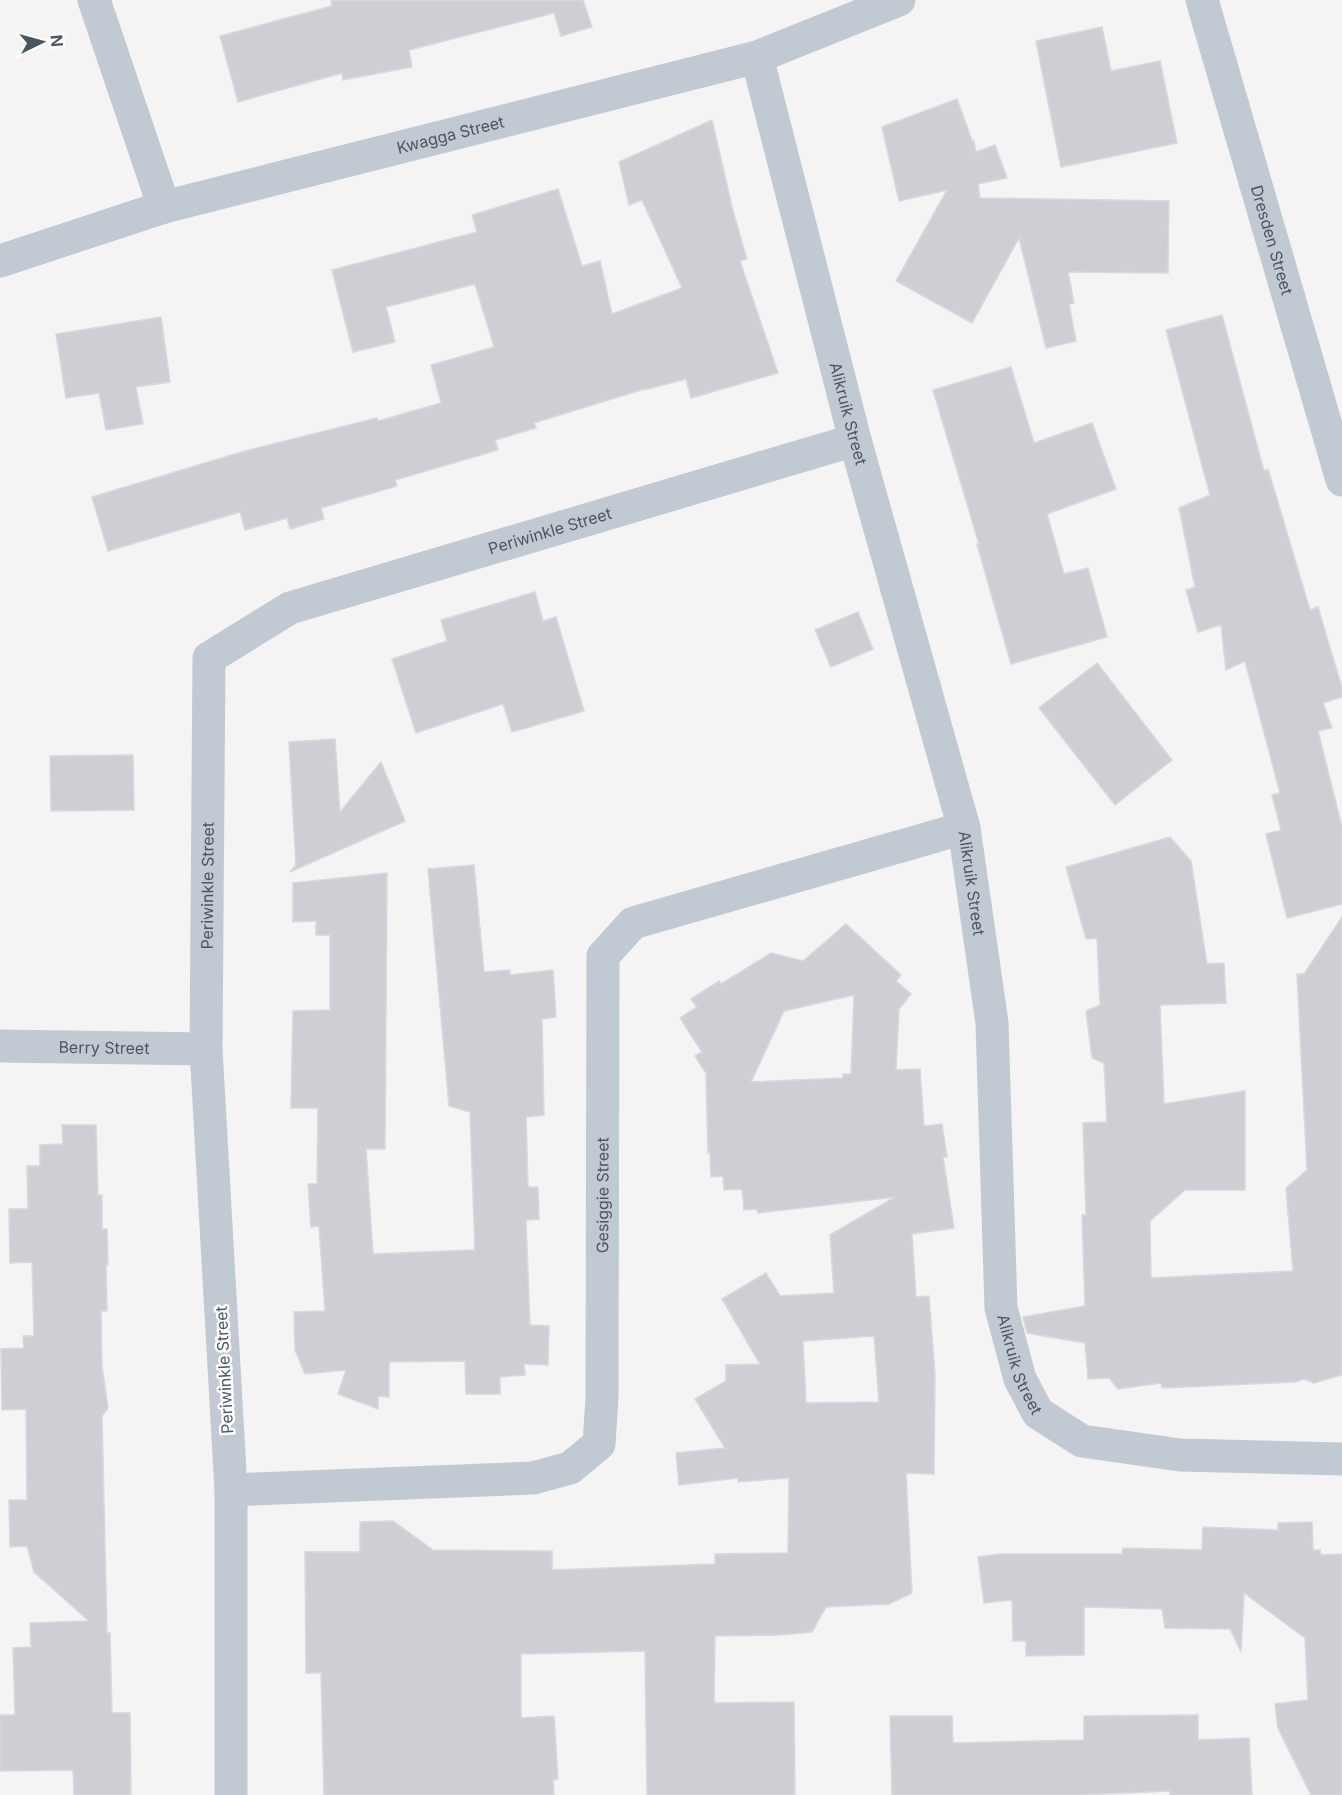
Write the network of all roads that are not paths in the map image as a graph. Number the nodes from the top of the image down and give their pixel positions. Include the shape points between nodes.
1 (94, 0) edge
2 (898, 0) edge
3 (1202, 0) edge
4 (757, 57) junction
5 (164, 207) junction
6 (0, 261) edge
7 (855, 440) junction
8 (1342, 480) edge
9 (964, 828) junction
10 (0, 1046) edge
11 (206, 1048) junction
12 (1342, 1459) edge
13 (231, 1490) junction
14 (231, 1795) edge

1 - 5 street
2 - 4 street, Kwagga Street
3 - 8 street, Dresden Street
4 - 5 street, Kwagga Street
4 - 7 street, Alikruik Street
5 - 6 street, Kwagga Street
7 - 9 street, Alikruik Street
7 - 11 street, Periwinkle Street via 290,608 209,658
9 - 12 street, Alikruik Street via 992,1023 1001,1308 1020,1379 1038,1413 1082,1441 1180,1455
9 - 13 street, Gesiggie Street via 633,923 603,956 599,1444 570,1468 533,1478
10 - 11 street, Berry Street
11 - 13 street, Periwinkle Street
13 - 14 street, Periwinkle Street

